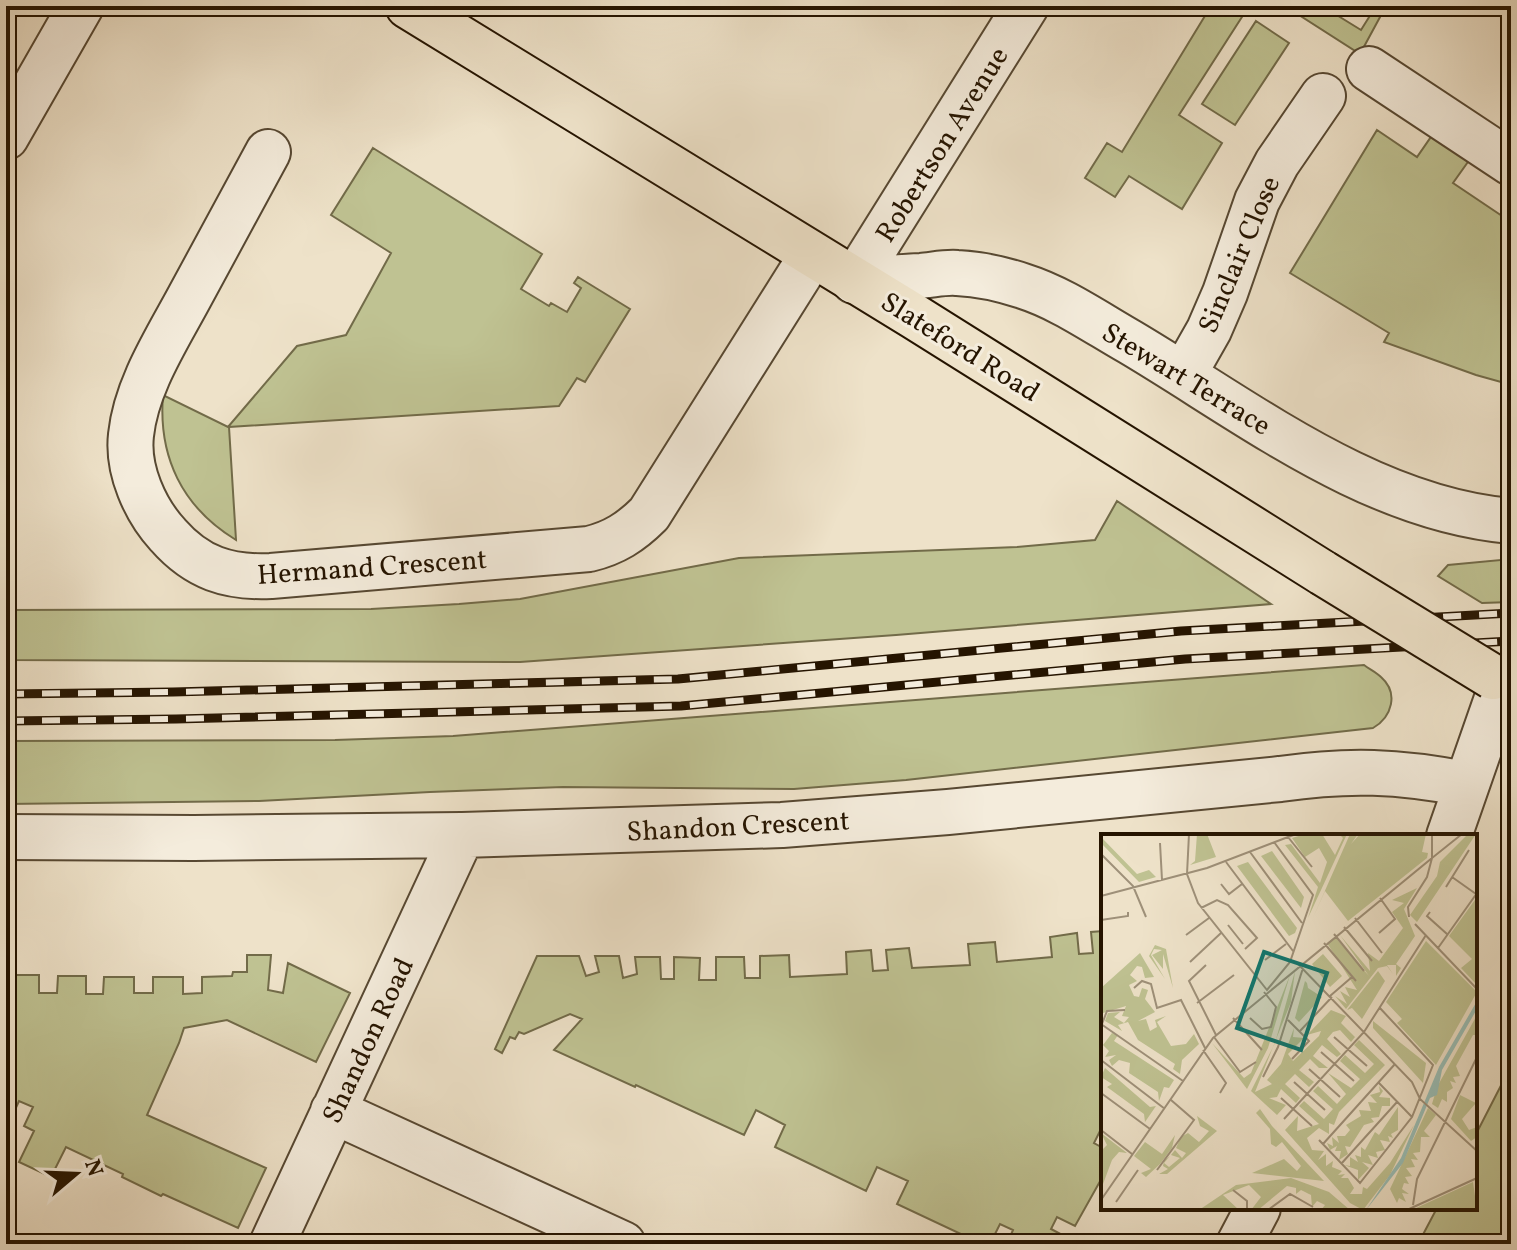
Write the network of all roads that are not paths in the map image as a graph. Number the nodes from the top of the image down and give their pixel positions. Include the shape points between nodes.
1 (81, 6) edge
2 (408, 6) edge
3 (1026, 6) edge
4 (1369, 69) dead end
5 (1323, 96) dead end
6 (6, 137) edge
7 (268, 152) dead end
8 (1511, 163) edge
9 (812, 255) junction
10 (854, 281) junction
11 (1184, 374) junction
12 (1511, 521) edge
13 (1502, 684) edge
14 (1466, 784) junction
15 (1450, 834) edge
16 (462, 835) junction
17 (6, 837) edge
18 (333, 1111) junction
19 (1257, 1210) edge
20 (272, 1244) edge
21 (623, 1244) edge
22 (1239, 1244) edge

1 - 6 street
2 - 9 main road, Slateford Road
3 - 10 street, Robertson Avenue
4 - 8 street
5 - 11 street, Sinclair Close via 1267,181 1225,293
7 - 9 street, Hermand Crescent via 154,363 131,435 138,485 165,532 200,563 234,575 589,549 619,539 649,514
9 - 10 main road, Slateford Road
10 - 11 street, Stewart Terrace via 956,273 1023,286 1059,300
10 - 13 main road, Slateford Road, bridge
11 - 12 street, Stewart Terrace via 1285,438 1395,492 1452,512
13 - 14 street
14 - 15 street
14 - 16 street, Shandon Crescent via 1401,773 1320,774 782,825
16 - 17 street, Shandon Crescent
16 - 18 street, Shandon Road
18 - 20 street, Shandon Road
18 - 21 street
19 - 22 street

